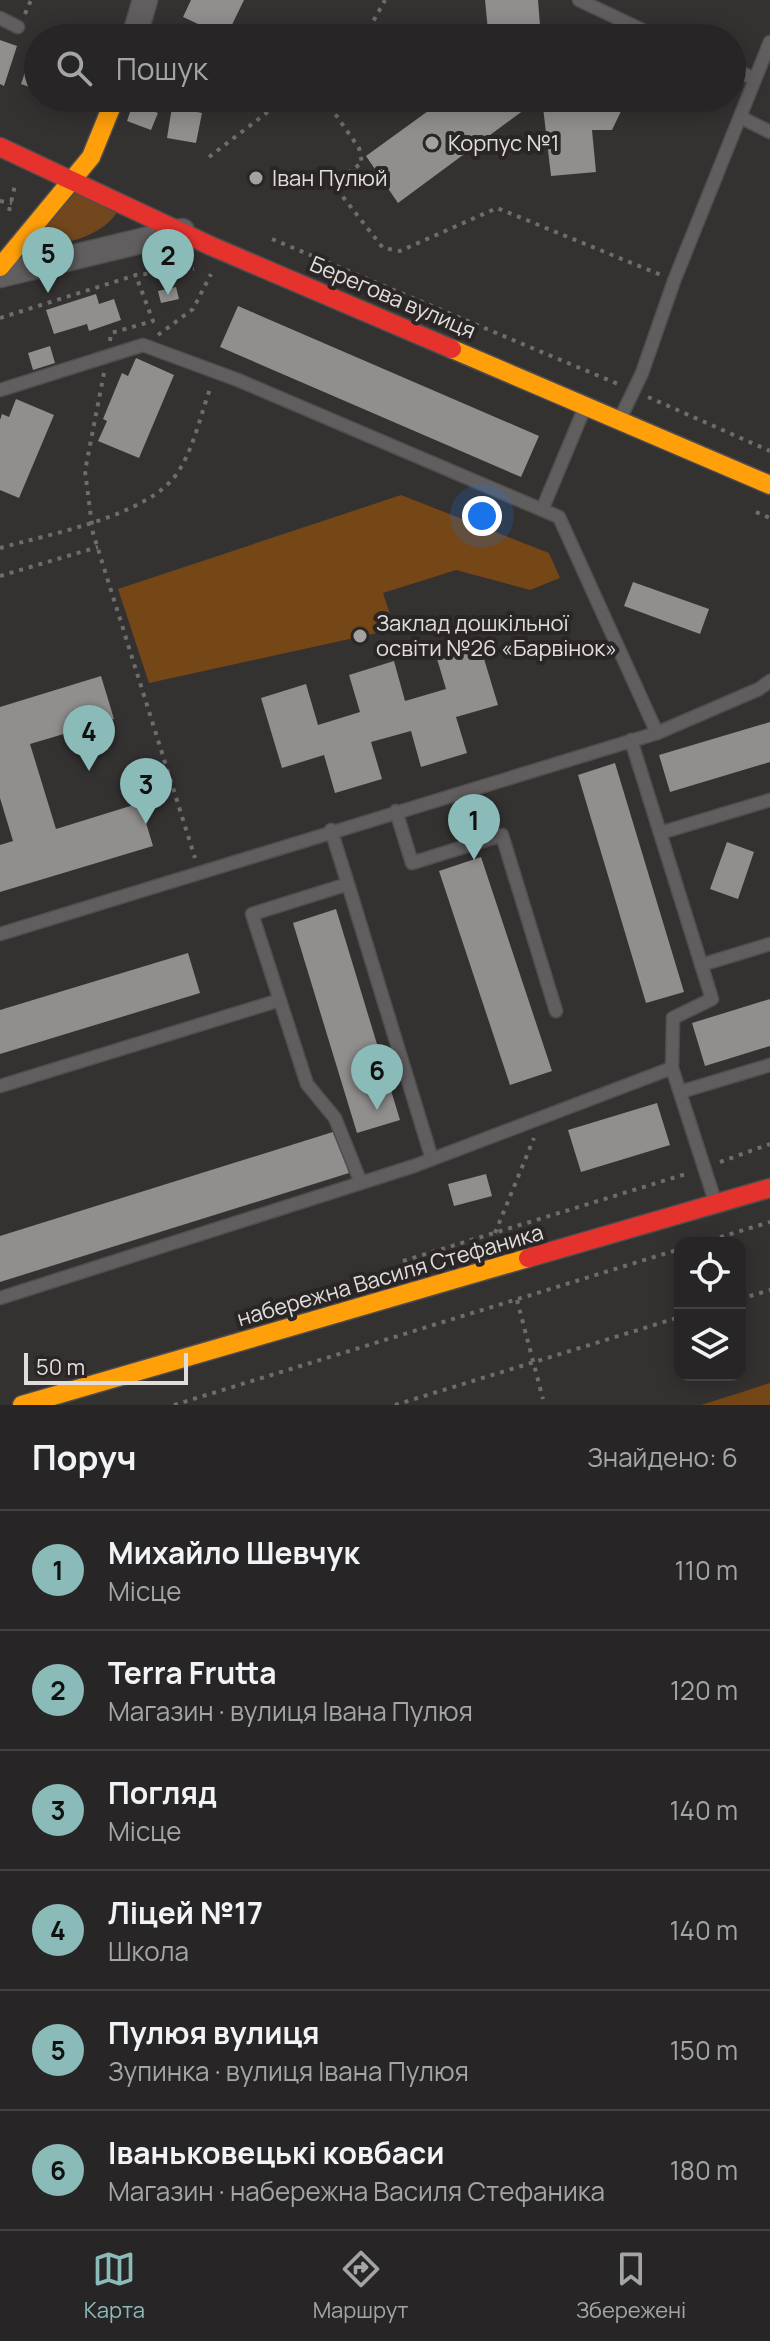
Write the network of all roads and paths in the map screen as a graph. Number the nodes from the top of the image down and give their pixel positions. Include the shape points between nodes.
1 (145, 0) edge
2 (385, 0) edge
3 (579, 0) edge
4 (0, 18) edge
5 (138, 24) edge
6 (372, 24) edge
7 (630, 24) edge
8 (18, 27) dead end
9 (770, 42) edge
10 (746, 75) edge
11 (755, 79) junction
12 (746, 102) edge
13 (109, 112) edge
14 (268, 112) edge
15 (334, 112) edge
16 (742, 112) edge
17 (740, 117) junction
18 (770, 132) edge
19 (0, 147) edge
20 (209, 157) dead end
21 (13, 173) dead end
22 (73, 180) junction
23 (0, 201) edge
24 (12, 203) junction
25 (6, 217) dead end
26 (182, 231) junction
27 (267, 238) dead end
28 (0, 267) edge
29 (200, 268) dead end
30 (211, 273) dead end
31 (0, 275) edge
32 (136, 275) junction
33 (674, 281) junction
34 (0, 318) edge
35 (143, 345) junction
36 (107, 357) junction
37 (216, 372) junction
38 (0, 390) edge
39 (633, 390) junction
40 (586, 404) junction
41 (620, 419) junction
42 (770, 451) edge
43 (770, 485) edge
44 (542, 510) junction
45 (92, 522) junction
46 (98, 547) junction
47 (0, 548) edge
48 (0, 576) edge
49 (770, 681) edge
50 (657, 733) junction
51 (631, 740) junction
52 (770, 800) edge
53 (396, 811) junction
54 (331, 830) junction
55 (660, 833) junction
56 (199, 872) junction
57 (348, 884) junction
58 (0, 934) edge
59 (770, 944) edge
60 (701, 965) junction
61 (280, 1000) junction
62 (556, 1011) dead end
63 (770, 1065) edge
64 (672, 1068) junction
65 (0, 1086) edge
66 (680, 1092) junction
67 (542, 1117) junction
68 (432, 1159) junction
69 (361, 1183) junction
70 (770, 1188) edge
71 (716, 1204) junction
72 (770, 1222) edge
73 (495, 1233) dead end
74 (721, 1237) edge
75 (674, 1251) edge
76 (770, 1290) edge
77 (746, 1297) edge
78 (0, 1298) edge
79 (517, 1300) junction
80 (674, 1319) edge
81 (531, 1362) junction
82 (543, 1399) dead end
83 (22, 1405) edge
84 (174, 1405) edge
85 (395, 1405) edge

1 - 5 street
2 - 6 path
3 - 7 lane
4 - 8 lane
9 - 11 lane
10 - 11 lane
11 - 12 lane
13 - 22 street via 91,157
14 - 20 path
15 - 33 path via 359,148 362,163 332,183 383,248 400,251 497,208
16 - 17 lane
17 - 18 lane
17 - 33 lane
19 - 22 street, Берегова вулиця
21 - 24 path
22 - 26 street, Берегова вулиця
22 - 28 street
23 - 24 path
24 - 25 path
26 - 31 street
26 - 40 street, Берегова вулиця
27 - 39 path
29 - 32 path
30 - 35 path via 193,309
32 - 34 path
32 - 36 path via 153,321 111,333
33 - 39 lane
35 - 36 lane
35 - 37 lane
36 - 38 lane
36 - 45 path via 85,471
37 - 44 lane
37 - 45 path via 179,472 156,496
39 - 41 lane
39 - 42 path
40 - 41 street, Берегова вулиця
40 - 44 lane
41 - 43 street, Берегова вулиця
44 - 50 lane via 559,517
45 - 46 path
45 - 47 path
46 - 48 path
46 - 56 path
49 - 50 lane
50 - 51 lane
51 - 53 lane
51 - 55 lane
52 - 55 lane
53 - 54 lane
53 - 62 lane via 412,863 502,835
54 - 56 lane
54 - 57 lane
55 - 60 lane
56 - 58 lane
57 - 61 lane via 252,914
57 - 68 lane
59 - 60 lane
60 - 64 lane via 712,999 673,1018
61 - 65 lane
61 - 69 lane via 307,1084 335,1118
63 - 66 lane
64 - 66 lane
64 - 67 lane
66 - 71 lane
67 - 68 lane
67 - 73 path
68 - 69 lane
69 - 78 lane
70 - 71 street, набережна Василя Стефаника
71 - 83 street, набережна Василя Стефаника
72 - 74 path
75 - 79 path
76 - 77 path
79 - 81 path
79 - 84 path
80 - 81 path
81 - 82 path
81 - 85 path

